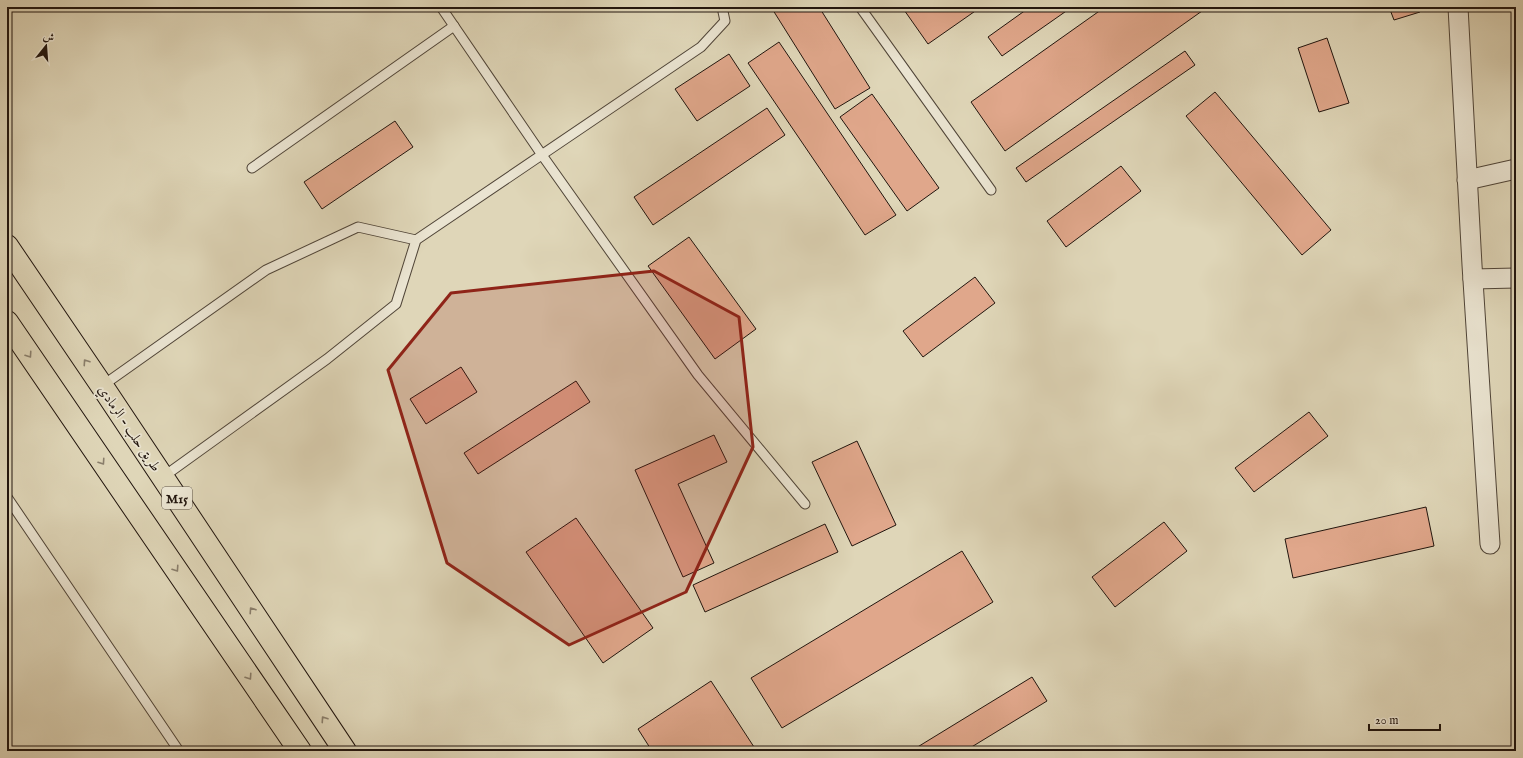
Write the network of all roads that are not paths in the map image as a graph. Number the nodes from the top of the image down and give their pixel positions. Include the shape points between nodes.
1 (441, 7) edge
2 (722, 7) edge
3 (860, 7) edge
4 (1458, 7) edge
5 (454, 26) junction
6 (542, 155) junction
7 (252, 168) dead end
8 (1516, 169) edge
9 (1467, 180) junction
10 (991, 190) dead end
11 (416, 240) junction
12 (7, 246) edge
13 (1516, 278) edge
14 (1473, 279) junction
15 (7, 322) edge
16 (102, 386) junction
17 (163, 477) junction
18 (7, 497) edge
19 (805, 504) dead end
20 (1490, 544) dead end
21 (179, 751) edge
22 (300, 751) edge
23 (346, 751) edge

1 - 5 lane
2 - 6 lane via 725,21 701,47
3 - 10 lane
4 - 9 street
5 - 6 lane
5 - 7 lane
6 - 11 lane
6 - 19 lane via 698,375
8 - 9 street
9 - 14 street
11 - 16 lane via 358,227 266,270
11 - 17 lane via 396,304 327,359
16 -> 12 highway, طريق حلب - الرمادي / M15
13 - 14 street
14 - 20 street
15 -> 22 highway
16 - 17 highway, طريق حلب - الرمادي / M15
23 -> 17 highway, طريق حلب - الرمادي / M15
18 - 21 lane

